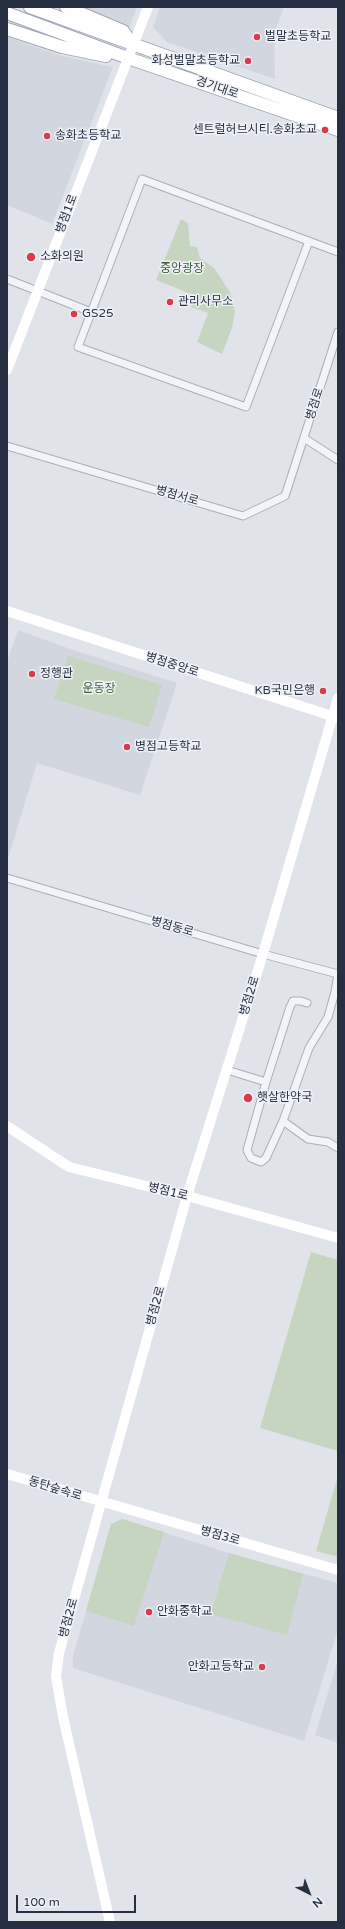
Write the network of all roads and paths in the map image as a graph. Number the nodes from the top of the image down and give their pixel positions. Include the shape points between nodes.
1 (30, 7) edge
2 (66, 7) edge
3 (148, 7) edge
4 (7, 13) edge
5 (7, 29) edge
6 (133, 45) junction
7 (128, 58) junction
8 (338, 118) edge
9 (338, 130) edge
10 (308, 241) junction
11 (338, 252) edge
12 (7, 279) edge
13 (38, 290) junction
14 (91, 312) junction
15 (338, 332) edge
16 (7, 370) edge
17 (304, 438) junction
18 (7, 446) edge
19 (338, 460) edge
20 (7, 611) edge
21 (338, 698) edge
22 (335, 717) edge
23 (7, 878) edge
24 (263, 954) junction
25 (338, 974) edge
26 (307, 1003) dead end
27 (227, 1070) junction
28 (266, 1082) junction
29 (283, 1121) junction
30 (7, 1126) edge
31 (338, 1148) edge
32 (188, 1196) junction
33 (338, 1238) edge
34 (7, 1474) edge
35 (102, 1503) junction
36 (338, 1570) edge
37 (110, 1922) edge

1 - 6 main road, 경기대로
2 - 6 main road via 123,31
3 - 6 street, 병점1로
4 - 7 main road, 경기대로
5 - 7 main road via 62,46 114,58
6 - 7 street, 병점1로
6 - 8 main road, 경기대로
7 - 9 main road, 경기대로
7 - 13 street, 병점1로
10 - 11 street
10 - 14 street via 142,179
10 - 14 street via 246,407 78,347
12 - 13 street
13 - 14 street
13 - 16 street, 병점1로
15 - 17 street, 병점로
17 - 18 street, 병점서로 via 285,496 243,516
17 - 19 street
20 - 22 street, 병점중앙로
21 - 22 street, 병점2로
22 - 24 street, 병점2로
23 - 24 street, 병점동로
24 - 25 street, 병점동로
24 - 27 street, 병점2로
25 - 29 street via 328,1017 309,1048
26 - 28 street via 293,1001
27 - 28 street
27 - 32 street, 병점2로
28 - 29 street via 247,1150 251,1158 260,1162 266,1158
29 - 31 street via 308,1139 328,1142
30 - 32 street, 병점1로 via 69,1167
32 - 33 street, 병점1로
32 - 35 street, 병점2로
34 - 35 street, 동탄숲속로
35 - 36 street, 병점3로
35 - 37 street, 병점2로 via 59,1653 56,1676 62,1717

